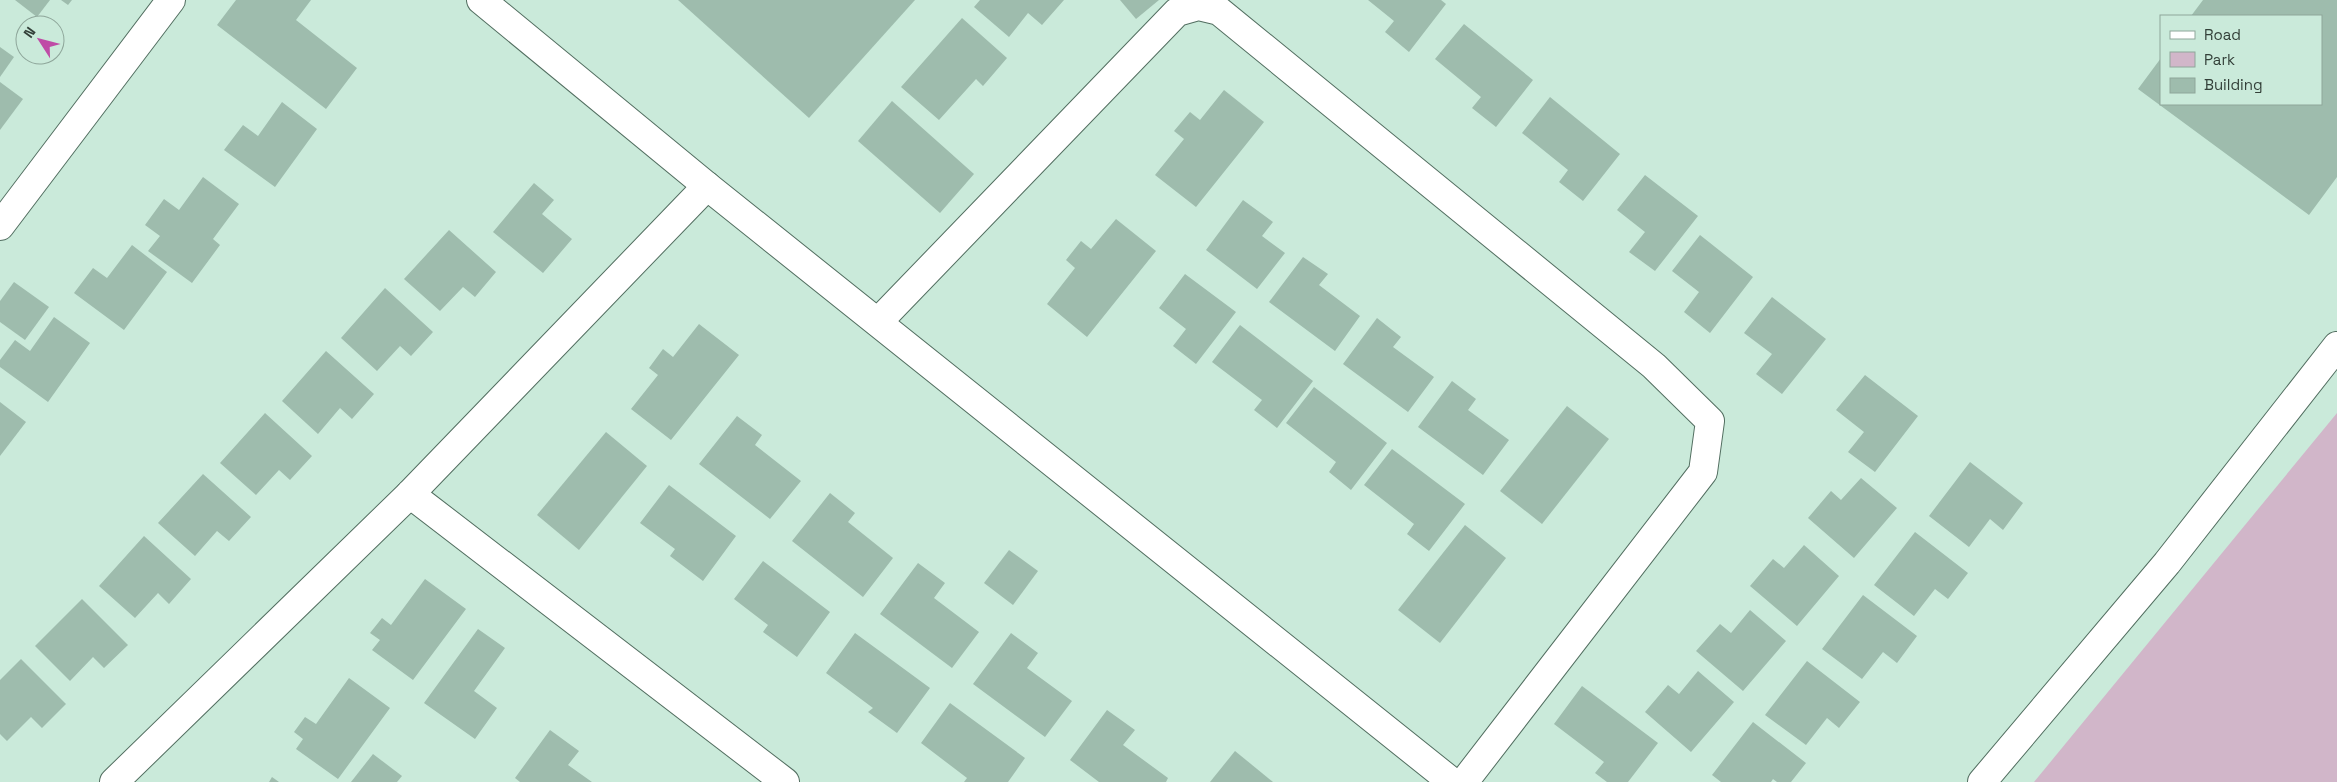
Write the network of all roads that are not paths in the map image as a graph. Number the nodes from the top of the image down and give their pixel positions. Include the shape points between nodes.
1 (172, 0) edge
2 (480, 0) edge
3 (706, 186) junction
4 (0, 226) edge
5 (878, 322) junction
6 (2337, 346) edge
7 (410, 494) junction
8 (114, 782) edge
9 (785, 782) edge
10 (1452, 782) edge
11 (1464, 782) edge
12 (1982, 782) edge

1 - 4 street
2 - 3 street
3 - 5 street
3 - 7 street
5 - 10 street
5 - 11 street via 1177,12 1198,6 1219,11 1654,366 1710,421 1703,472
6 - 12 street via 2167,563
7 - 8 street
7 - 9 street

